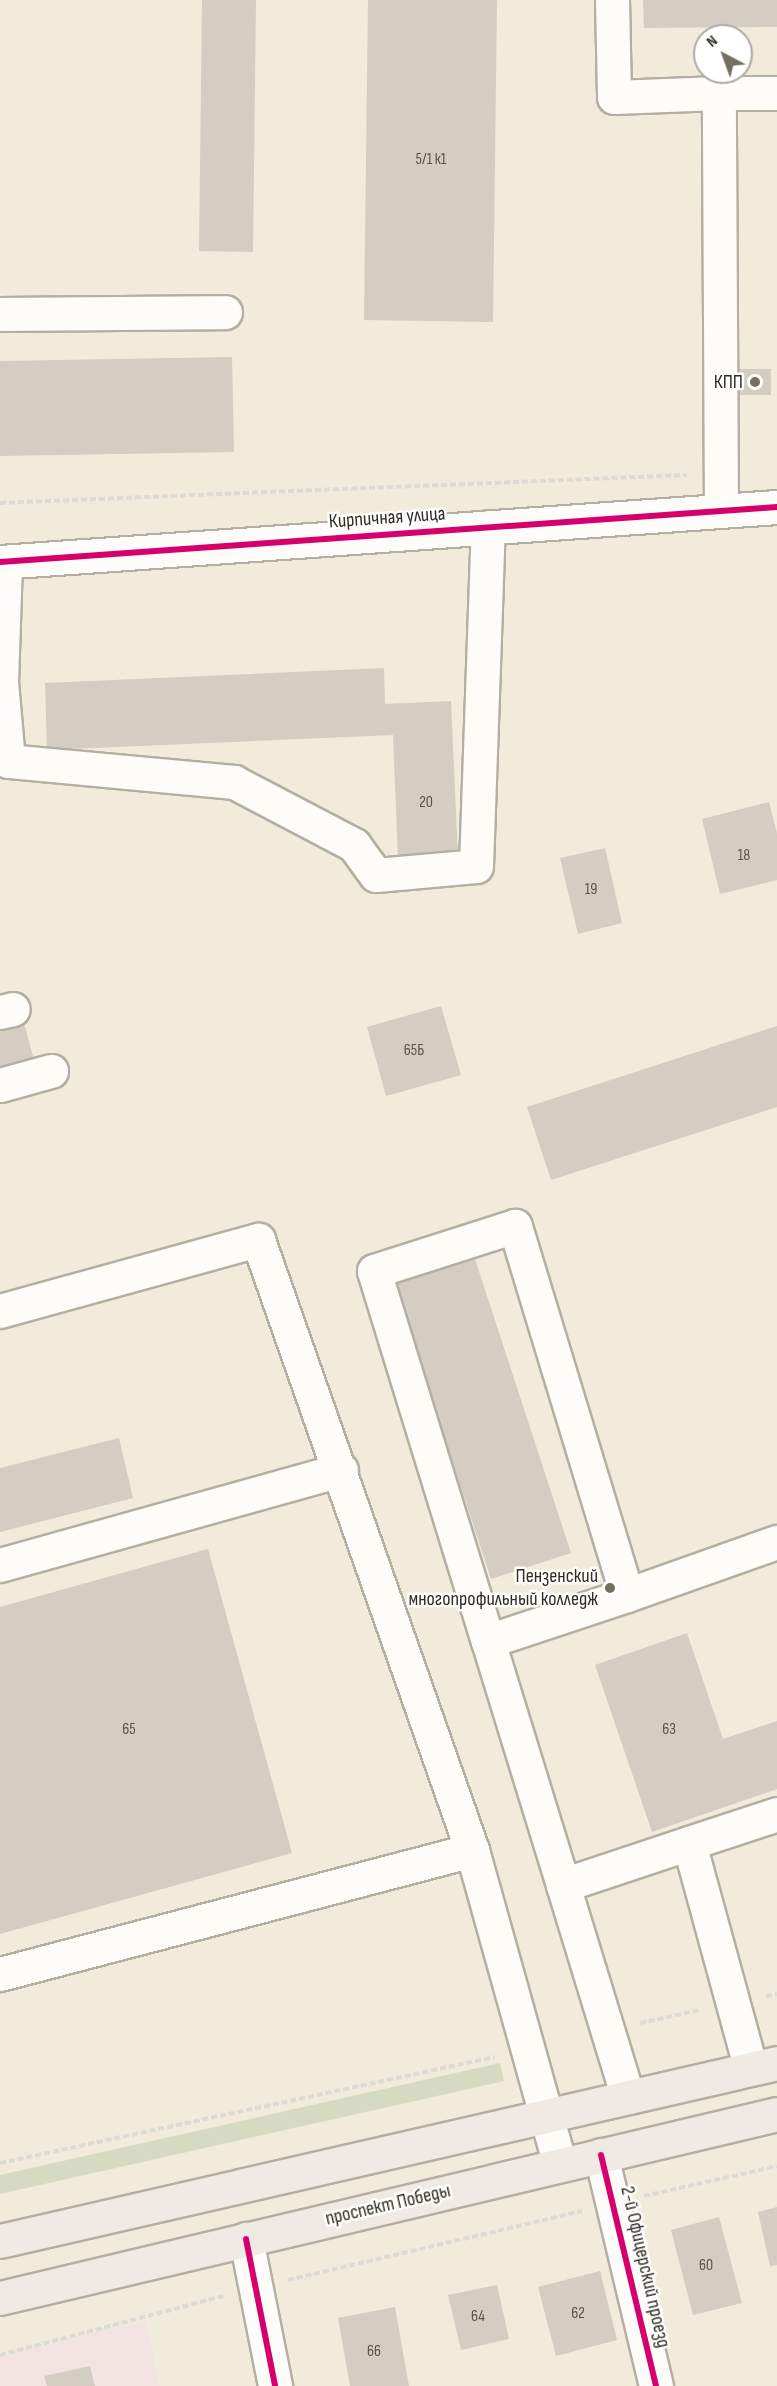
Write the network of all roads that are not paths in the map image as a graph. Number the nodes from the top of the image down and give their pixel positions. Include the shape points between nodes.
1 (612, 0) edge
2 (719, 93) junction
3 (777, 93) edge
4 (225, 312) dead end
5 (0, 314) edge
6 (777, 507) edge
7 (721, 511) junction
8 (488, 527) junction
9 (3, 562) edge
10 (51, 1071) dead end
11 (0, 1085) edge
12 (0, 1311) edge
13 (341, 1470) junction
14 (777, 1542) edge
15 (0, 1565) edge
16 (627, 1595) junction
17 (488, 1641) junction
18 (777, 1814) edge
19 (690, 1843) junction
20 (472, 1850) junction
21 (563, 1885) junction
22 (0, 1974) edge
23 (764, 2066) edge
24 (628, 2097) junction
25 (777, 2114) edge
26 (546, 2116) junction
27 (601, 2156) junction
28 (560, 2165) junction
29 (246, 2239) junction
30 (0, 2241) edge
31 (0, 2298) edge
32 (275, 2386) edge
33 (656, 2386) edge

1 - 2 street via 614,96
2 - 3 street
2 - 7 street
4 - 5 street
6 - 7 street, Кирпичная улица
7 - 8 street, Кирпичная улица
8 - 9 street, Кирпичная улица
8 - 9 street via 476,866 376,875 354,845 234,782 8,761 1,682
10 - 11 street
12 - 13 street via 258,1240
13 - 15 street
13 - 20 street
14 - 16 street
16 - 17 street
16 - 17 street via 516,1226 374,1271
17 - 21 street
18 - 19 street
19 - 21 street
19 - 23 street via 733,2004
20 - 22 street
20 - 26 street
21 - 24 street
23 - 24 main road
24 - 26 main road
25 - 27 main road, проспект Победы
26 - 28 street
26 - 30 main road
27 - 28 main road, проспект Победы
27 - 33 street, 2-й Офицерский проезд
28 - 29 main road, проспект Победы
29 - 31 main road, проспект Победы
29 - 32 street

